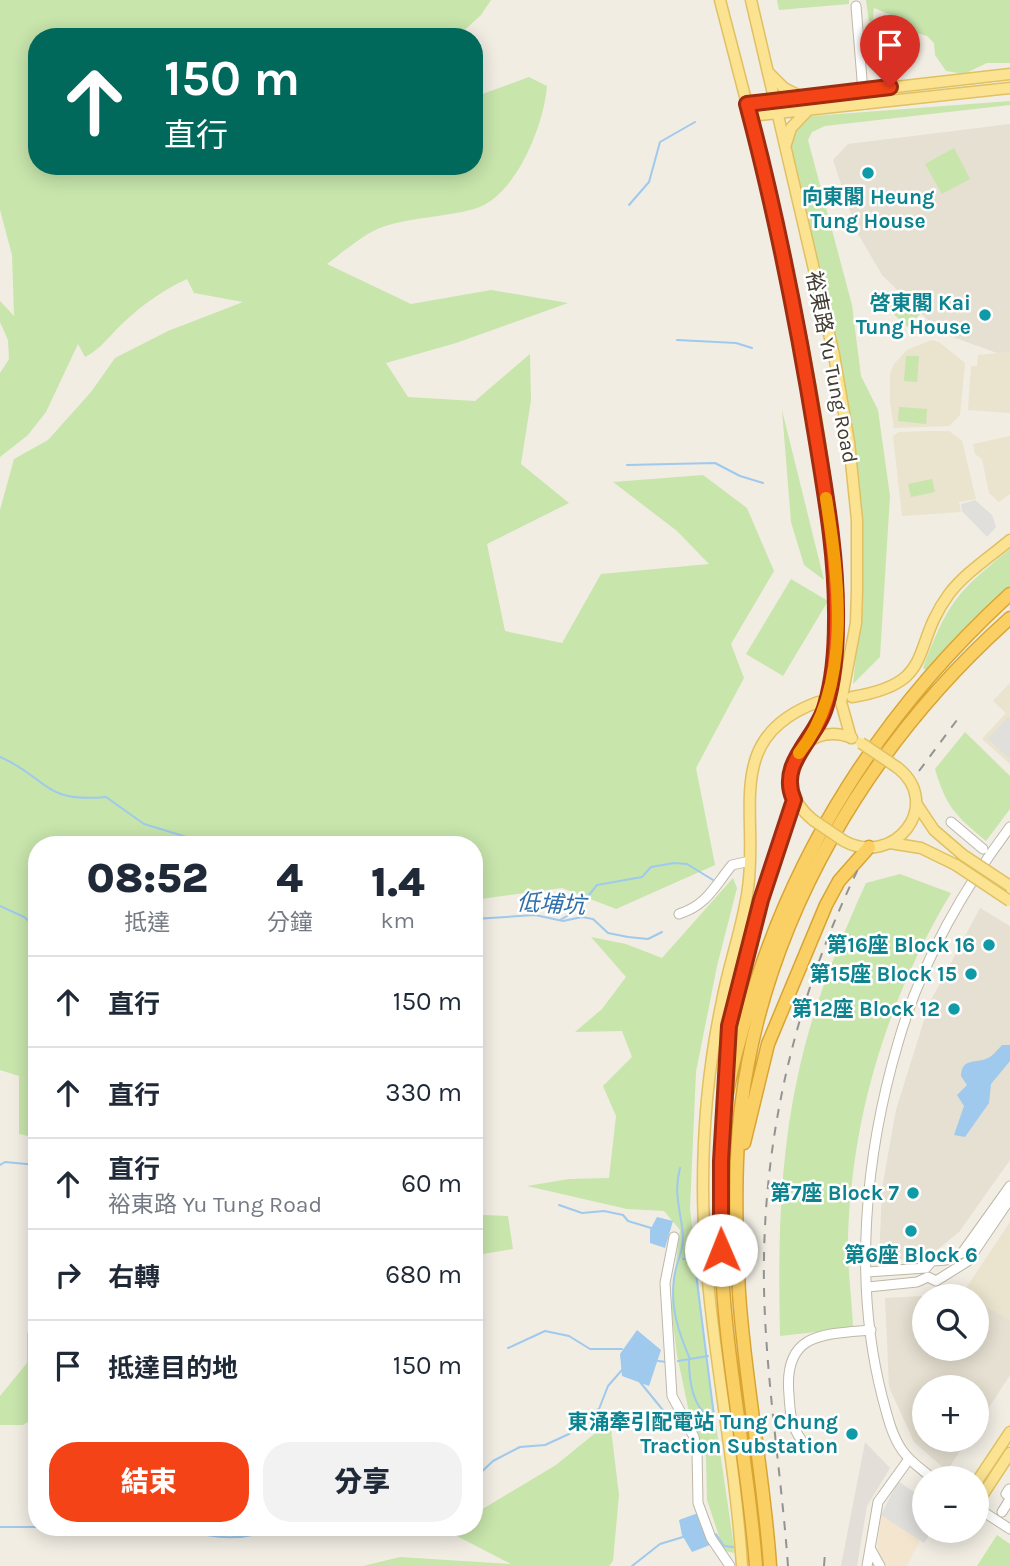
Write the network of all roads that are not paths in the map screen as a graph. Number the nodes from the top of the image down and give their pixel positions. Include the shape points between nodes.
1 (720, 0) edge
2 (751, 0) edge
3 (856, 6) dead end
4 (769, 72) junction
5 (1010, 74) edge
6 (1010, 88) edge
7 (863, 89) junction
8 (800, 96) junction
9 (775, 99) junction
10 (747, 104) junction
11 (864, 104) junction
12 (809, 109) junction
13 (778, 112) junction
14 (750, 116) junction
15 (785, 146) junction
16 (1010, 540) edge
17 (1010, 594) edge
18 (1010, 618) edge
19 (852, 697) dead end
20 (818, 702) dead end
21 (856, 741) junction
22 (807, 744) junction
23 (794, 800) junction
24 (916, 803) junction
25 (951, 822) dead end
26 (1010, 827) edge
27 (890, 843) junction
28 (869, 847) junction
29 (983, 849) dead end
30 (750, 861) junction
31 (1010, 886) edge
32 (1010, 901) edge
33 (679, 914) dead end
34 (725, 1104) junction
35 (738, 1174) junction
36 (1010, 1186) edge
37 (1010, 1199) edge
38 (674, 1237) dead end
39 (938, 1261) junction
40 (867, 1272) junction
41 (927, 1273) junction
42 (946, 1273) junction
43 (868, 1287) junction
44 (871, 1330) junction
45 (1010, 1432) edge
46 (802, 1441) dead end
47 (1010, 1453) edge
48 (909, 1458) junction
49 (918, 1466) edge
50 (987, 1466) edge
51 (989, 1486) edge
52 (1010, 1495) edge
53 (1002, 1512) dead end
54 (989, 1515) edge
55 (1010, 1529) edge
56 (870, 1546) junction
57 (730, 1566) edge
58 (742, 1566) edge
59 (757, 1566) edge
60 (770, 1566) edge
61 (867, 1566) edge
62 (880, 1566) edge

1 - 10 main road, 裕東路 Yu Tung Road
2 - 4 main road, 裕東路 Yu Tung Road
3 - 7 street
4 - 8 main road
4 - 9 main road, 裕東路 Yu Tung Road
5 - 7 main road
6 - 11 main road
7 - 8 main road
7 - 11 street
8 - 9 main road
9 - 10 main road
9 - 13 main road, 裕東路 Yu Tung Road
10 - 14 main road, 裕東路 Yu Tung Road
11 - 12 main road
12 - 13 main road
12 - 15 main road via 792,128
13 - 14 main road
13 - 15 main road, 裕東路 Yu Tung Road
14 - 22 main road, 裕東路 Yu Tung Road via 806,370 835,580 831,680 823,716
15 - 21 main road, 裕東路 Yu Tung Road via 834,355 849,442 858,590 841,702
16 - 19 main road via 948,596 908,677 889,689
17 - 34 highway via 917,691 828,816 770,940
18 - 35 highway via 892,744 850,805 814,871 783,945 753,1040 740,1111
20 - 30 main road via 778,723 755,757 747,800
21 - 22 main road via 831,734
21 - 24 main road, bridge via 898,768 909,780
22 - 23 main road via 790,771
23 - 28 main road, bridge via 844,841
23 - 34 highway via 734,1003
24 - 27 main road via 909,827
24 - 31 main road, bridge via 934,830
25 - 29 street
26 - 40 street via 962,897 898,1042 873,1160
27 - 28 main road
27 - 32 main road, bridge via 921,848
28 - 35 highway via 833,892 776,1025
30 - 33 street via 732,865 709,898
30 - 58 main road via 745,905 715,1039 703,1185 710,1310
34 - 59 highway via 720,1181 724,1295
35 - 60 highway via 739,1295
36 - 39 street via 962,1253
37 - 42 street via 968,1261
38 - 57 street via 665,1283 672,1396 694,1437 698,1503 710,1538
39 - 41 street via 929,1263
39 - 42 street
40 - 41 street
40 - 43 street
41 - 42 street via 940,1281
41 - 43 street via 917,1282
43 - 44 street
44 - 46 street via 816,1337 794,1354 788,1372 789,1403 791,1424
44 - 48 street via 885,1407
45 - 50 main road
47 - 51 main road
48 - 49 street
48 - 56 street via 878,1502
52 - 53 street
54 - 55 street
56 - 61 street
56 - 62 street

